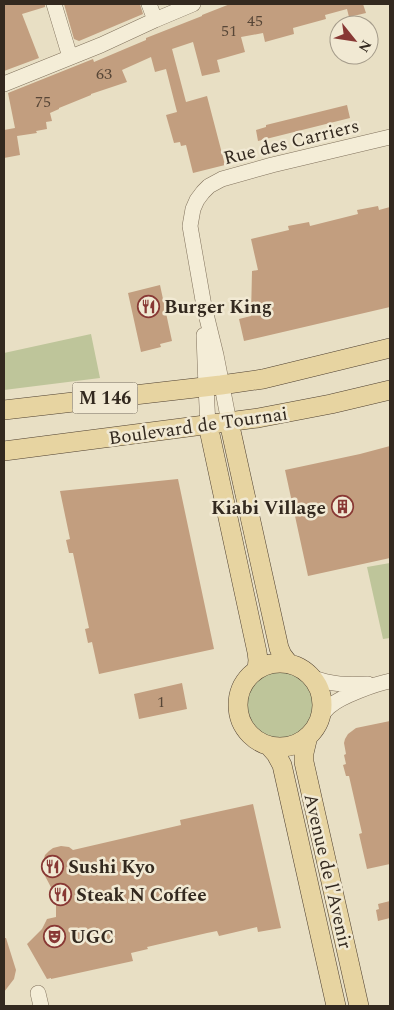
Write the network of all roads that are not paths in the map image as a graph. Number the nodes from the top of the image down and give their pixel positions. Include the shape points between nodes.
1 (54, 4) edge
2 (149, 4) edge
3 (193, 4) edge
4 (155, 20) junction
5 (70, 58) junction
6 (4, 84) edge
7 (390, 137) edge
8 (390, 348) edge
9 (213, 386) junction
10 (390, 390) edge
11 (4, 410) edge
12 (229, 422) junction
13 (208, 425) junction
14 (4, 451) edge
15 (289, 664) junction
16 (257, 670) junction
17 (311, 677) junction
18 (385, 682) edge
19 (319, 718) junction
20 (308, 736) junction
21 (269, 746) junction
22 (336, 1006) edge
23 (359, 1006) edge

1 - 5 street
2 - 4 street
3 - 4 street
4 - 5 street
5 - 6 street
7 - 9 street, Rue des Carriers via 222,179 203,192 193,209 190,226 216,356
8 - 9 main road, Boulevard de Tournai / M 146 via 271,377
9 - 11 main road, Boulevard de Tournai / M 146
9 - 12 street, Rue des Carriers
9 - 13 street, Rue des Carriers
10 - 12 main road, Boulevard de Tournai / M 146
12 - 13 main road, Boulevard de Tournai / M 146
12 - 15 main road via 278,648
13 - 14 main road, Boulevard de Tournai / M 146
13 - 16 main road via 257,652
15 - 16 main road via 272,664
15 - 17 main road
16 - 21 main road via 241,690 238,713 248,733
17 - 18 street via 349,685
17 - 19 main road via 322,705
18 - 19 street via 337,702
19 - 20 main road
20 - 21 main road via 290,746
20 - 23 main road, Avenue de l'Avenir via 304,762
21 - 22 main road, Avenue de l'Avenir via 282,765

